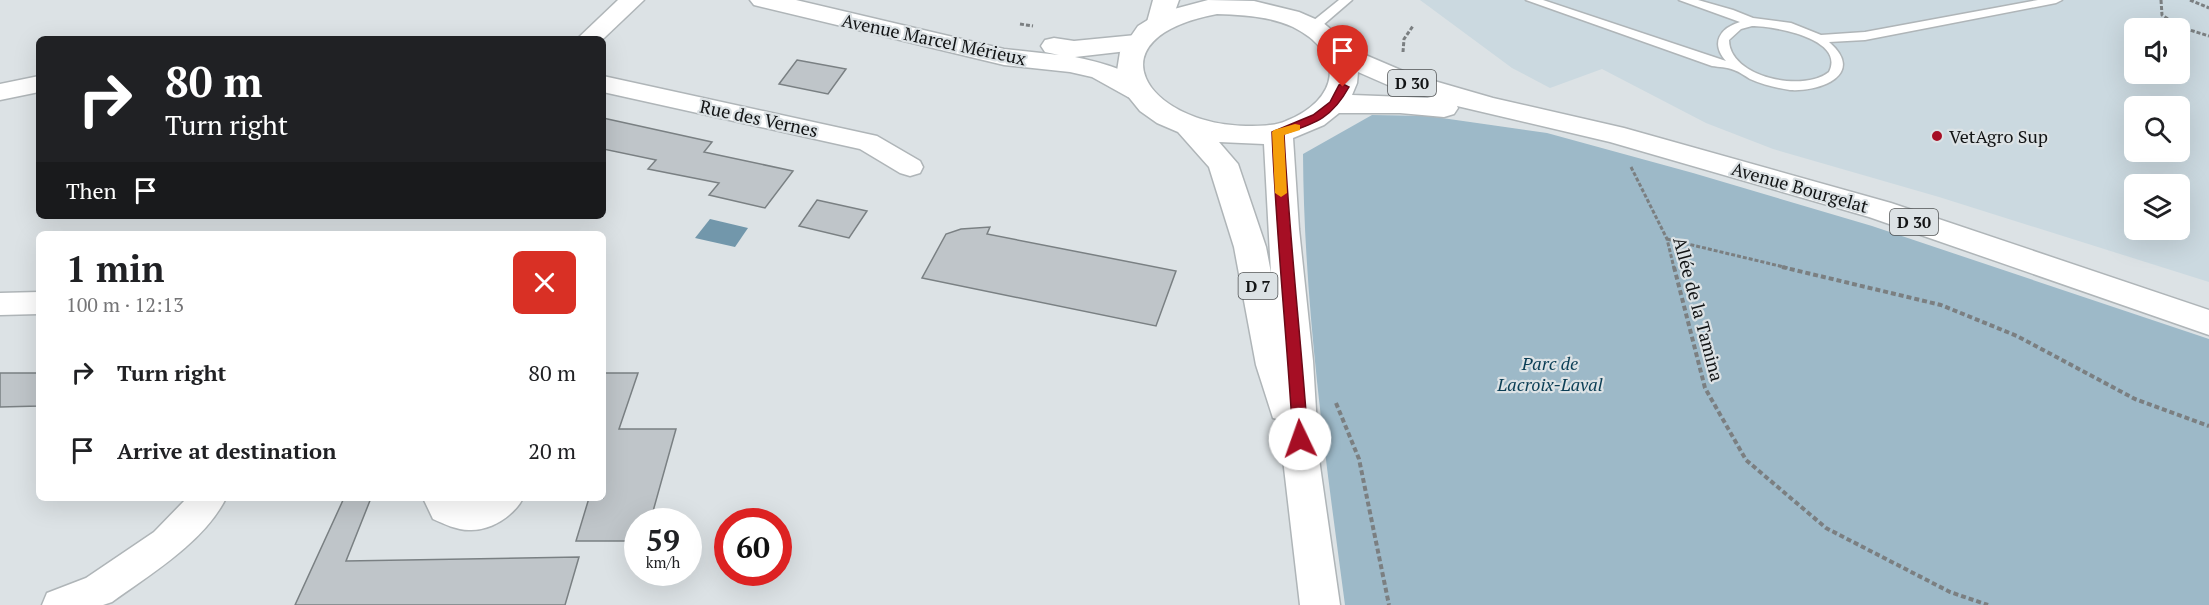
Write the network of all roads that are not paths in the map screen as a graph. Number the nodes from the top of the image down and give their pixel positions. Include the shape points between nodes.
1 (632, 0) edge
2 (763, 0) edge
3 (829, 0) edge
4 (1346, 0) edge
5 (1532, 0) edge
6 (1685, 0) edge
7 (2056, 0) edge
8 (1244, 4) edge
9 (1163, 11) edge
10 (1751, 22) junction
11 (1312, 27) junction
12 (592, 36) edge
13 (1820, 39) junction
14 (1136, 43) junction
15 (1339, 54) junction
16 (1738, 67) junction
17 (36, 85) edge
18 (606, 85) edge
19 (1137, 91) junction
20 (0, 92) edge
21 (1334, 104) junction
22 (1488, 106) junction
23 (1188, 126) junction
24 (1278, 132) junction
25 (910, 167) dead end
26 (36, 303) edge
27 (0, 304) edge
28 (2209, 322) edge
29 (1301, 459) junction
30 (206, 501) edge
31 (441, 501) edge
32 (502, 501) edge
33 (60, 605) edge
34 (1320, 605) edge

1 - 12 street
2 - 19 main road, Avenue Marcel Mérieux via 1004,57 1101,71
3 - 14 main road, Avenue Marcel Mérieux via 1008,40 1074,49
4 - 11 lane
5 - 16 lane via 1716,63
6 - 10 lane
7 - 13 lane via 1865,36
8 - 9 main road
8 - 11 main road via 1283,14
9 - 14 main road
10 - 13 lane via 1787,25
10 - 16 lane via 1727,30 1722,38 1728,57
11 - 15 main road
13 - 16 lane via 1832,50 1838,62 1837,72 1815,85 1775,83
14 - 19 main road via 1130,58 1130,75
15 - 21 main road via 1345,70 1343,87
15 - 22 main road, Avenue Bourgelat / D 30 via 1400,80
17 - 20 street
18 - 25 street, Rue des Vernes via 868,142
19 - 23 main road via 1158,111
21 - 22 main road, Avenue Bourgelat / D 30
21 - 24 main road via 1317,118
22 - 28 main road, Avenue Bourgelat / D 30 via 1614,134 1880,210
23 - 24 main road via 1228,134
23 - 29 main road, D 7 via 1223,164 1250,247 1273,365
24 - 29 main road, D 7
26 - 27 street
29 - 34 main road, D 7
30 - 33 street via 167,543 99,590
31 - 32 street via 445,509 461,516 485,515

